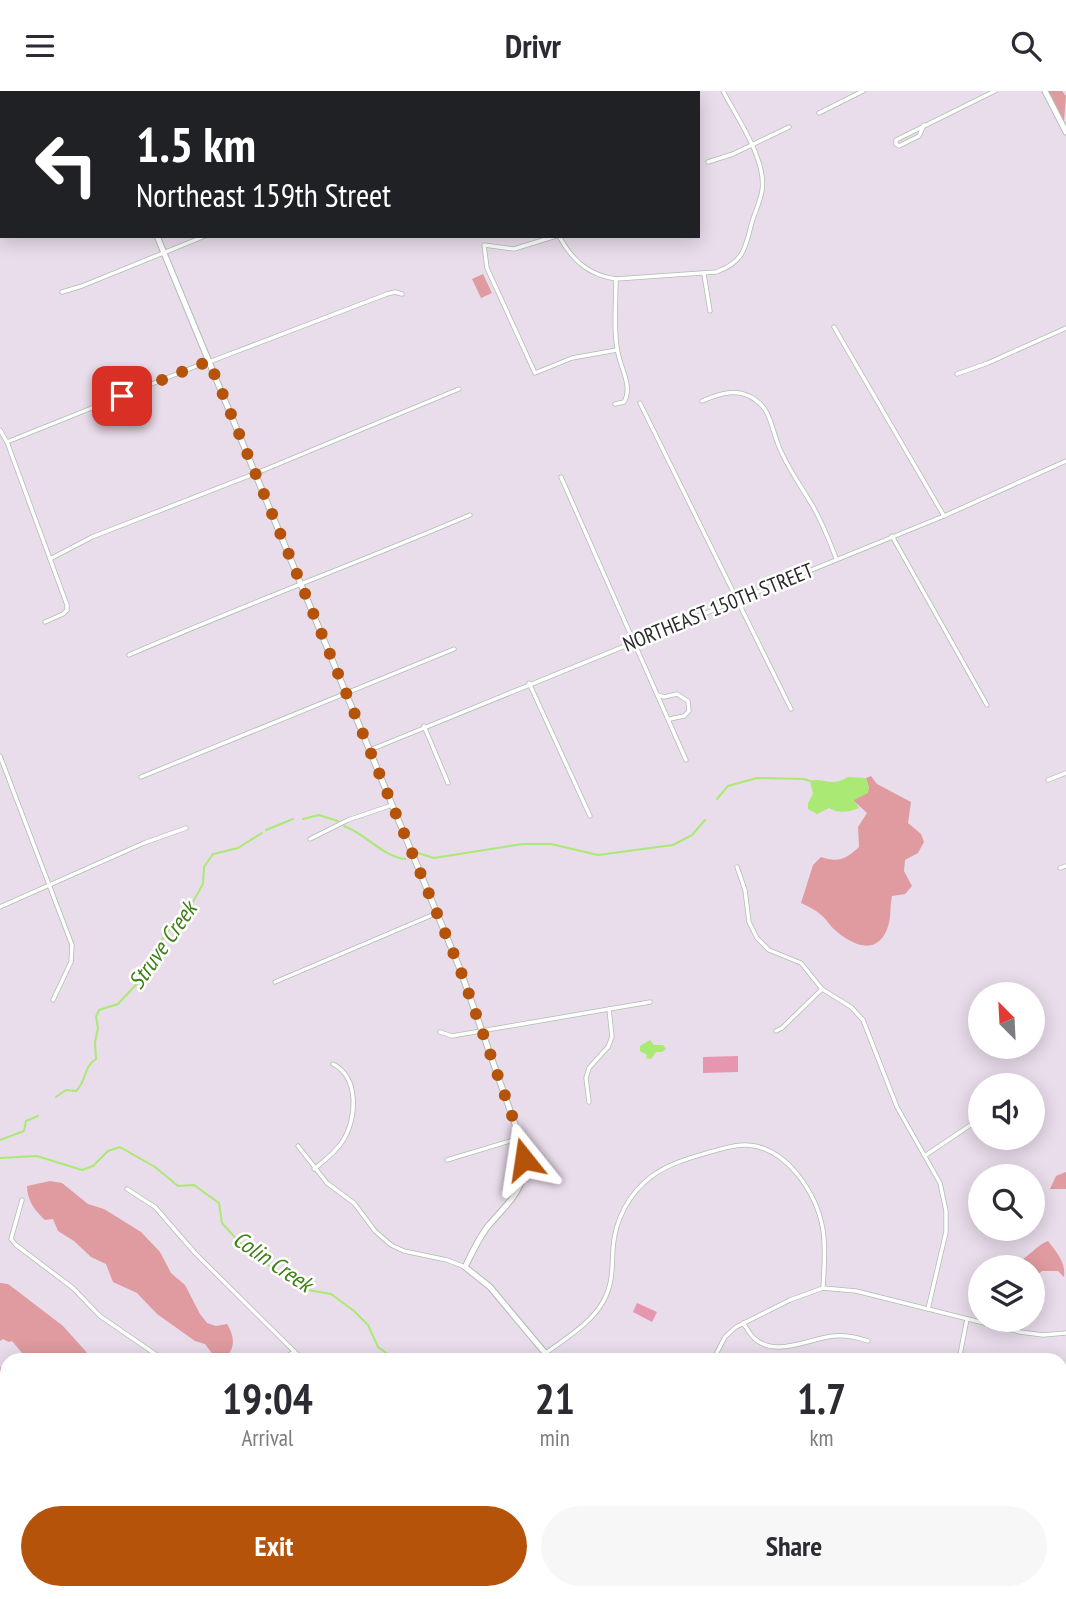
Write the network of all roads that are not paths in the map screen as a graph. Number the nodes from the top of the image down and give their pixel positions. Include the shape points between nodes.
1 (723, 91) edge
2 (863, 91) edge
3 (995, 91) edge
4 (1045, 91) edge
5 (819, 113) dead end
6 (924, 125) junction
7 (789, 127) dead end
8 (1066, 130) edge
9 (751, 145) junction
10 (708, 162) dead end
11 (158, 238) edge
12 (200, 238) edge
13 (551, 238) edge
14 (559, 238) edge
15 (164, 253) junction
16 (704, 274) junction
17 (616, 279) junction
18 (62, 292) dead end
19 (402, 294) dead end
20 (710, 310) dead end
21 (834, 327) dead end
22 (1066, 328) edge
23 (617, 350) junction
24 (209, 361) junction
25 (957, 374) dead end
26 (459, 390) dead end
27 (702, 401) dead end
28 (640, 403) dead end
29 (615, 404) dead end
30 (0, 430) edge
31 (8, 442) junction
32 (1066, 461) edge
33 (255, 473) junction
34 (561, 477) dead end
35 (470, 515) dead end
36 (944, 516) junction
37 (892, 536) junction
38 (836, 558) junction
39 (50, 559) junction
40 (301, 584) junction
41 (737, 599) junction
42 (46, 622) dead end
43 (633, 642) junction
44 (454, 649) dead end
45 (129, 655) dead end
46 (529, 683) junction
47 (346, 694) junction
48 (658, 695) junction
49 (987, 705) dead end
50 (791, 709) dead end
51 (670, 719) junction
52 (424, 726) junction
53 (370, 750) junction
54 (0, 756) edge
55 (686, 760) dead end
56 (1066, 773) edge
57 (141, 777) dead end
58 (1048, 780) dead end
59 (448, 783) dead end
60 (392, 805) junction
61 (590, 816) dead end
62 (186, 828) dead end
63 (310, 839) dead end
64 (1066, 866) edge
65 (737, 867) dead end
66 (1060, 868) dead end
67 (49, 886) junction
68 (0, 907) edge
69 (437, 913) junction
70 (275, 982) dead end
71 (822, 989) junction
72 (53, 1000) dead end
73 (650, 1002) dead end
74 (608, 1009) junction
75 (482, 1031) junction
76 (776, 1031) dead end
77 (440, 1032) dead end
78 (333, 1064) dead end
79 (589, 1102) dead end
80 (968, 1127) edge
81 (520, 1138) junction
82 (298, 1146) dead end
83 (926, 1155) junction
84 (447, 1160) dead end
85 (314, 1169) junction
86 (127, 1189) dead end
87 (22, 1200) dead end
88 (465, 1268) junction
89 (823, 1288) junction
90 (928, 1309) junction
91 (967, 1319) junction
92 (743, 1323) junction
93 (1066, 1333) edge
94 (868, 1341) dead end
95 (295, 1352) edge
96 (153, 1353) edge
97 (546, 1353) joint
98 (717, 1353) edge
99 (960, 1353) edge

1 - 9 street
2 - 5 street
3 - 6 street
4 - 8 street
6 - 6 street via 900,138 896,144 919,136
7 - 9 street
9 - 10 street
9 - 16 street via 762,172 762,188 742,255 726,268
11 - 15 street
12 - 15 street
13 - 23 street via 514,249 484,245 487,268 535,373 572,358
14 - 17 street via 581,266
15 - 18 street
15 - 24 street
16 - 17 street
16 - 20 street
17 - 23 street
19 - 24 street via 387,294
21 - 36 street
22 - 25 street
23 - 29 street via 627,392 624,402
24 - 31 street
24 - 33 street
26 - 33 street
27 - 38 street via 737,392 762,405 781,454
28 - 41 street
30 - 31 street
31 - 39 street
32 - 36 street, NORTHEAST 150TH STREET
33 - 39 street via 92,537
33 - 40 street
34 - 43 street
35 - 40 street
36 - 37 street, NORTHEAST 150TH STREET
37 - 38 street, NORTHEAST 150TH STREET
37 - 49 street
38 - 41 street, NORTHEAST 150TH STREET
39 - 42 street via 67,610
40 - 45 street
40 - 47 street
41 - 43 street, NORTHEAST 150TH STREET
41 - 50 street
43 - 46 street, NORTHEAST 150TH STREET
43 - 48 street
44 - 47 street
46 - 52 street, NORTHEAST 150TH STREET
46 - 61 street
47 - 53 street
47 - 57 street
48 - 51 street
48 - 51 street via 677,694 688,701 689,711
51 - 55 street
52 - 53 street, NORTHEAST 150TH STREET
52 - 59 street
53 - 60 street
54 - 67 street
56 - 58 street
60 - 63 street
60 - 69 street
62 - 67 street
64 - 66 street
65 - 71 street via 753,932 762,944 801,963
67 - 68 street
67 - 72 street via 72,945 71,962
69 - 70 street
69 - 75 street
71 - 76 street
71 - 83 street via 852,1007 863,1020 897,1107
73 - 74 street
74 - 75 street
74 - 79 street via 612,1037 589,1068
75 - 77 street via 452,1036
75 - 81 street
78 - 85 street via 346,1074 351,1089 351,1125 334,1152
80 - 83 street
81 - 84 street
81 - 88 street via 524,1159 519,1189 485,1230
82 - 85 street
83 - 90 street via 940,1183 946,1211 943,1251
85 - 88 street via 354,1203 391,1245
86 - 95 street via 155,1207
87 - 96 street via 10,1239 73,1288 100,1316
88 - 97 street via 490,1287
89 - 90 street via 856,1290
89 - 92 street
89 - 97 street via 824,1241 818,1210 801,1180 779,1157 761,1147 739,1145 674,1163 639,1188 620,1217 610,1287 603,1303
90 - 91 street
91 - 93 street via 1027,1333
91 - 99 street
92 - 94 street via 752,1337 769,1346 833,1336
92 - 98 street via 725,1337

